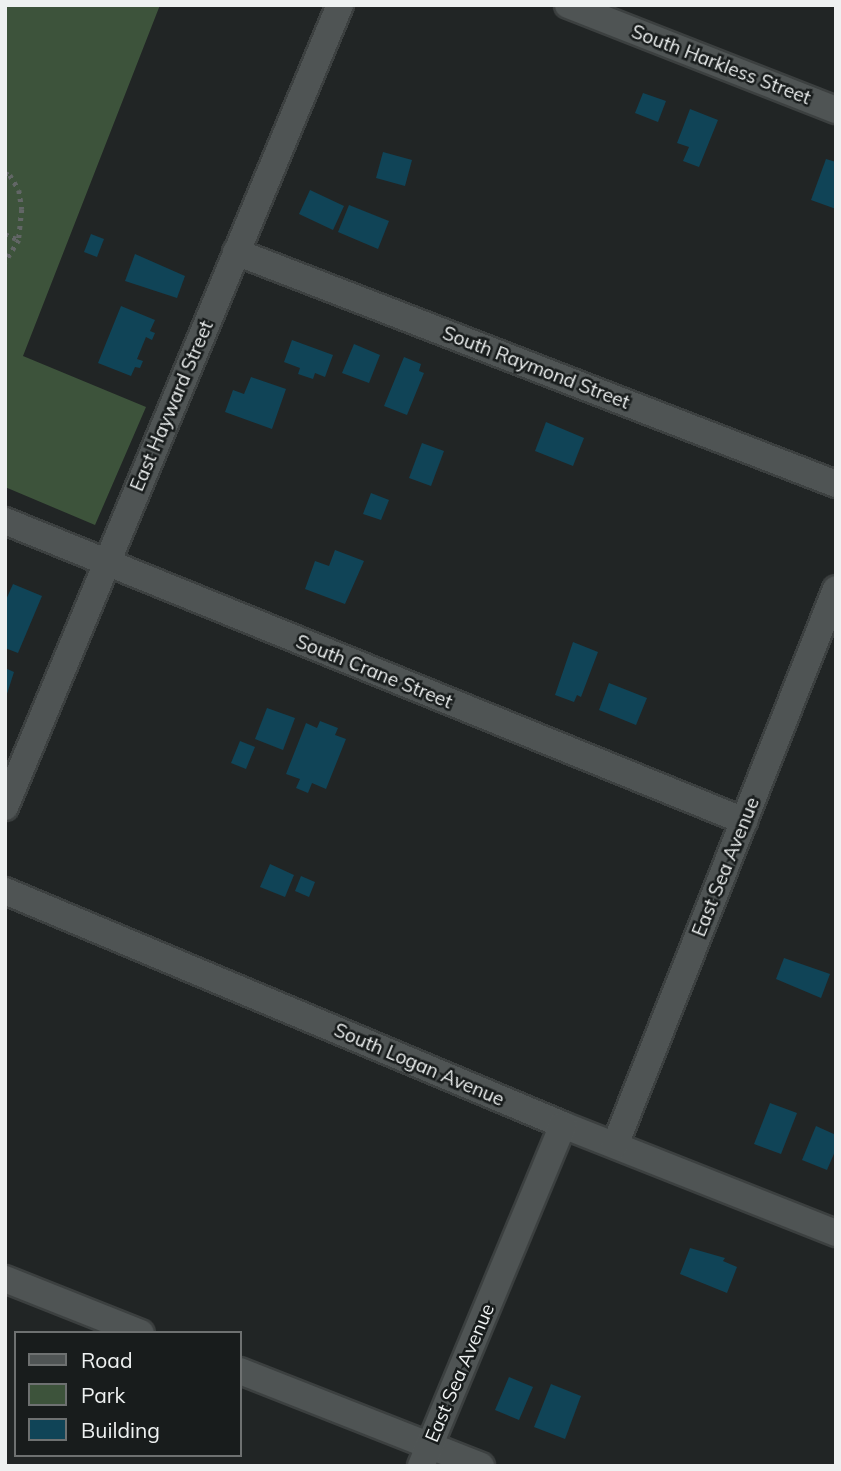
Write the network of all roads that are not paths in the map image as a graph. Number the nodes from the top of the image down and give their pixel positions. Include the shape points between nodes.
1 (340, 5) edge
2 (568, 5) edge
3 (836, 110) edge
4 (236, 252) junction
5 (836, 484) edge
6 (5, 521) edge
7 (107, 563) junction
8 (836, 589) edge
9 (5, 807) edge
10 (744, 821) junction
11 (5, 891) edge
12 (563, 1125) junction
13 (615, 1145) junction
14 (836, 1233) edge
15 (5, 1279) edge
16 (136, 1331) edge
17 (242, 1372) edge
18 (425, 1456) edge
19 (481, 1466) edge

1 - 4 street, East Hayward Street
2 - 3 street, South Harkless Street
4 - 5 street, South Raymond Street
4 - 7 street, East Hayward Street
6 - 7 street, South Crane Street
7 - 9 street, East Hayward Street
7 - 10 street, South Crane Street
8 - 10 street, East Sea Avenue
10 - 13 street, East Sea Avenue
11 - 12 street, South Logan Avenue
12 - 13 street, South Logan Avenue
12 - 18 street, East Sea Avenue
13 - 14 street, South Logan Avenue
15 - 16 street
17 - 18 street
18 - 19 street

